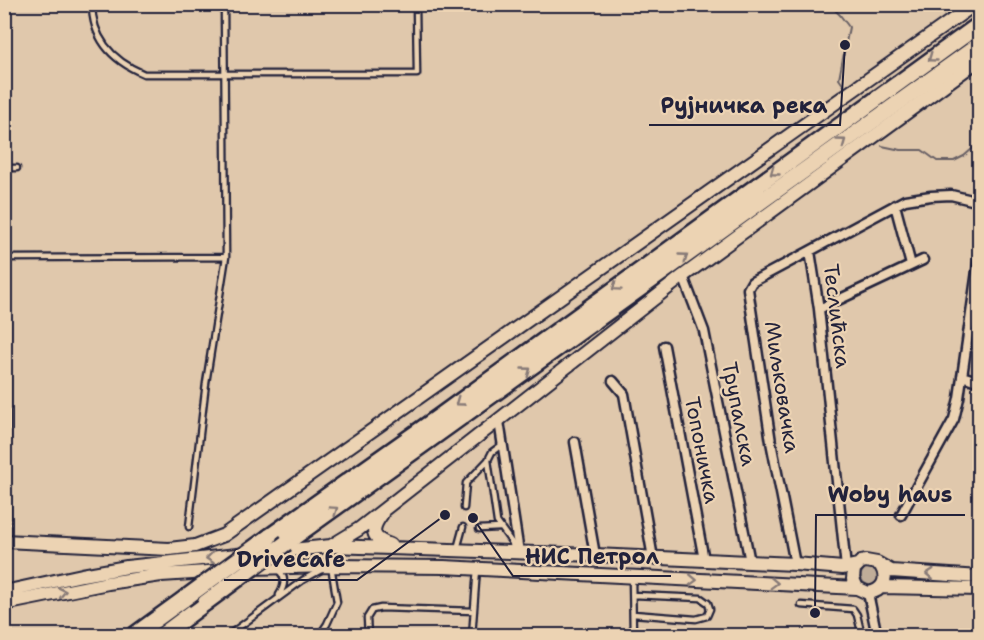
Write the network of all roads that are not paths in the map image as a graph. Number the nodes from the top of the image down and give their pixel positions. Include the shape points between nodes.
1 (92, 4) edge
2 (224, 4) edge
3 (416, 4) edge
4 (975, 4) edge
5 (980, 24) edge
6 (4, 27) edge
7 (980, 44) edge
8 (980, 59) edge
9 (225, 74) junction
10 (5, 168) edge
11 (17, 168) dead end
12 (980, 202) edge
13 (895, 205) junction
14 (980, 250) edge
15 (810, 251) junction
16 (226, 257) junction
17 (7, 258) junction
18 (923, 260) dead end
19 (911, 265) junction
20 (683, 276) junction
21 (819, 309) junction
22 (6, 331) edge
23 (664, 346) dead end
24 (962, 376) junction
25 (613, 381) dead end
26 (980, 382) edge
27 (499, 421) junction
28 (575, 442) dead end
29 (504, 443) junction
30 (488, 460) junction
31 (387, 506) junction
32 (464, 508) dead end
33 (901, 515) dead end
34 (189, 527) dead end
35 (464, 528) dead end
36 (500, 528) junction
37 (479, 529) dead end
38 (6, 541) edge
39 (331, 546) junction
40 (397, 547) junction
41 (457, 549) junction
42 (516, 552) junction
43 (595, 555) junction
44 (653, 558) junction
45 (705, 560) junction
46 (750, 562) junction
47 (795, 564) junction
48 (271, 566) junction
49 (331, 566) junction
50 (881, 566) junction
51 (852, 567) junction
52 (477, 569) junction
53 (980, 577) edge
54 (632, 578) junction
55 (882, 586) junction
56 (856, 588) junction
57 (980, 589) edge
58 (4, 592) edge
59 (868, 593) junction
60 (633, 596) junction
61 (278, 598) junction
62 (4, 604) edge
63 (801, 605) dead end
64 (474, 611) junction
65 (633, 614) junction
66 (133, 636) edge
67 (161, 636) edge
68 (227, 636) edge
69 (319, 636) edge
70 (368, 636) edge
71 (472, 636) edge
72 (633, 636) edge
73 (862, 636) edge
74 (877, 636) edge

1 - 9 lane via 92,22 102,43 129,68 144,74
2 - 9 lane
3 - 9 lane via 417,74
4 - 38 main road via 217,538 185,548 133,549
5 -> 66 highway, bridge
6 - 10 lane
67 -> 7 highway, bridge
8 - 20 main road
9 - 16 lane
10 - 11 lane
10 - 17 lane
12 - 13 street, Теслићска via 961,196 932,196 915,197
13 - 15 street, Теслићска
13 - 19 street
14 - 24 street
15 - 21 street, Теслићска
15 - 47 street, Миљковачка via 752,282 748,289 771,442
16 - 17 lane
16 - 34 lane
17 - 22 lane
18 - 19 street
19 - 21 street
20 - 27 main road
20 - 46 street, Трупалска via 704,331
21 - 51 street, Теслићска
22 - 38 lane
23 - 45 street, Топоничка
24 - 26 street
24 - 33 street via 954,419
25 - 44 street via 624,394
27 - 29 street
27 - 31 main road
28 - 43 street
29 - 30 lane
29 - 42 street
30 - 32 lane via 466,483
30 - 36 lane
31 - 39 main road
31 - 40 main road via 375,524 375,534
35 - 41 lane
36 - 37 lane
36 - 42 lane
39 - 40 main road
39 -> 58 main road via 127,567
40 - 41 main road
41 - 42 main road
42 - 43 main road
43 - 44 main road
44 - 45 main road
45 - 46 main road
46 - 47 main road
47 - 51 main road
48 - 49 main road
48 - 61 lane via 283,574 284,586
62 -> 48 main road via 150,577
49 - 52 main road
49 - 61 lane via 313,573
49 - 69 lane via 337,602
50 - 51 main road via 872,561
53 -> 50 main road via 891,571
50 - 55 main road via 885,576
51 - 56 main road
52 - 54 main road
52 - 64 lane
54 -> 56 main road
54 - 60 lane
55 - 57 main road
55 - 59 main road
56 - 59 main road
59 - 74 street
60 - 65 lane
60 - 65 lane via 701,598 710,609 707,616 696,619
61 - 68 lane
63 - 73 lane via 853,609
64 - 70 lane via 372,610 367,618
64 - 71 lane
65 - 72 lane

